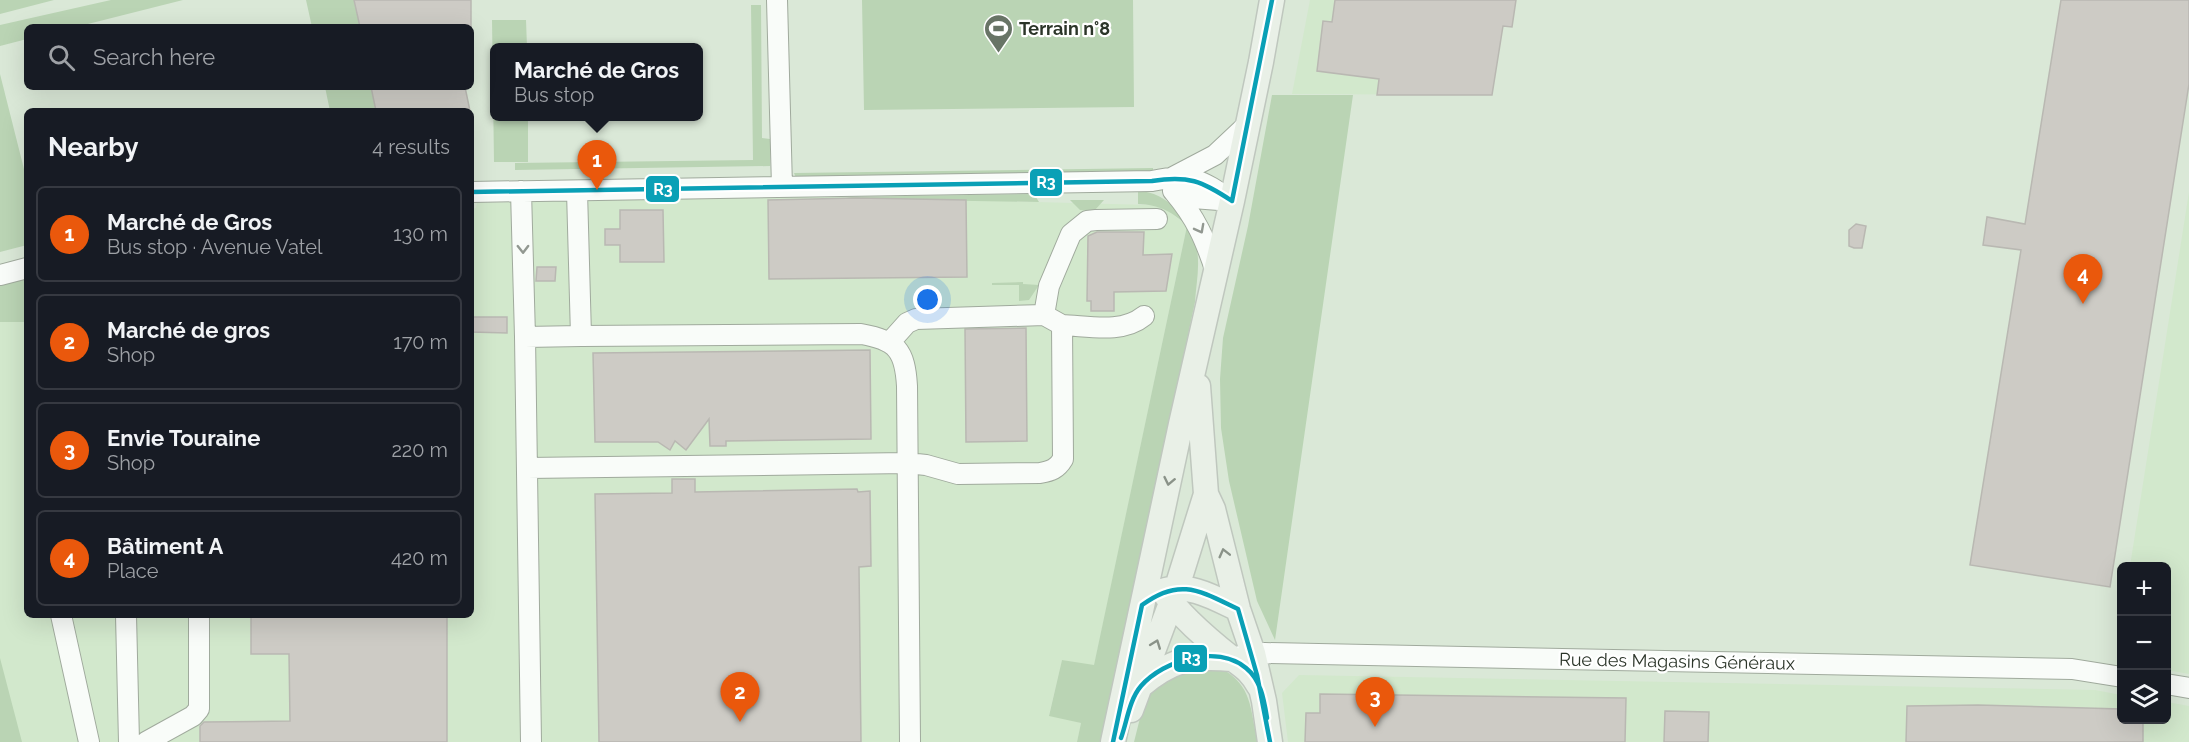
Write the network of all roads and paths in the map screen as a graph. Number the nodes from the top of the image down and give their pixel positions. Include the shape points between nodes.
1 (777, 0) edge
2 (1272, 0) edge
3 (1248, 124) junction
4 (1173, 184) junction
5 (782, 187) junction
6 (577, 190) junction
7 (521, 191) junction
8 (474, 192) edge
9 (1232, 201) junction
10 (1157, 219) dead end
11 (24, 269) edge
12 (1216, 272) junction
13 (0, 275) edge
14 (1044, 315) junction
15 (1144, 316) dead end
16 (1062, 325) junction
17 (581, 336) junction
18 (525, 338) junction
19 (890, 342) junction
20 (1197, 359) junction
21 (908, 463) junction
22 (527, 468) junction
23 (1206, 494) junction
24 (1151, 565) junction
25 (1170, 593) junction
26 (1142, 605) junction
27 (1238, 609) junction
28 (62, 618) edge
29 (126, 618) edge
30 (199, 618) edge
31 (1243, 656) junction
32 (2117, 676) edge
33 (2171, 685) edge
34 (1140, 686) junction
35 (2189, 688) edge
36 (89, 742) edge
37 (129, 742) edge
38 (146, 742) edge
39 (531, 742) edge
40 (910, 742) edge
41 (1113, 742) edge
42 (1120, 742) edge
43 (1270, 742) edge

1 - 5 street
2 - 3 main road
3 - 4 street via 1215,155
3 - 9 main road
4 - 5 street via 1152,181
4 - 9 street via 1193,198
4 -> 12 street via 1205,238
5 - 6 street
6 - 7 street
6 - 17 street
7 - 8 street
7 -> 18 street
9 - 12 main road
10 - 14 street via 1096,220 1078,226 1049,286
11 - 13 street
12 - 20 main road
14 - 16 street
14 - 19 street via 916,319
15 - 16 street via 1116,328
16 - 21 street via 1063,459 1059,466 1040,473 958,474
17 - 18 street
17 - 19 street via 861,334
18 - 22 street
19 - 21 street via 906,366
20 - 23 main road
20 -> 24 main road
21 - 22 street
21 - 40 street
22 - 39 street
23 - 25 main road
27 -> 23 main road
24 - 25 main road
24 - 26 main road
25 - 26 main road
25 - 27 main road via 1206,594
25 - 31 main road via 1191,623
34 -> 25 main road
26 - 41 main road
27 - 31 main road
28 - 36 street
29 - 37 street
30 - 38 street via 199,708 193,716
31 - 32 street, Rue des Magasins Généraux via 2072,669
31 - 34 main road via 1182,660
31 - 43 main road via 1260,688
33 - 35 street
34 - 42 main road

